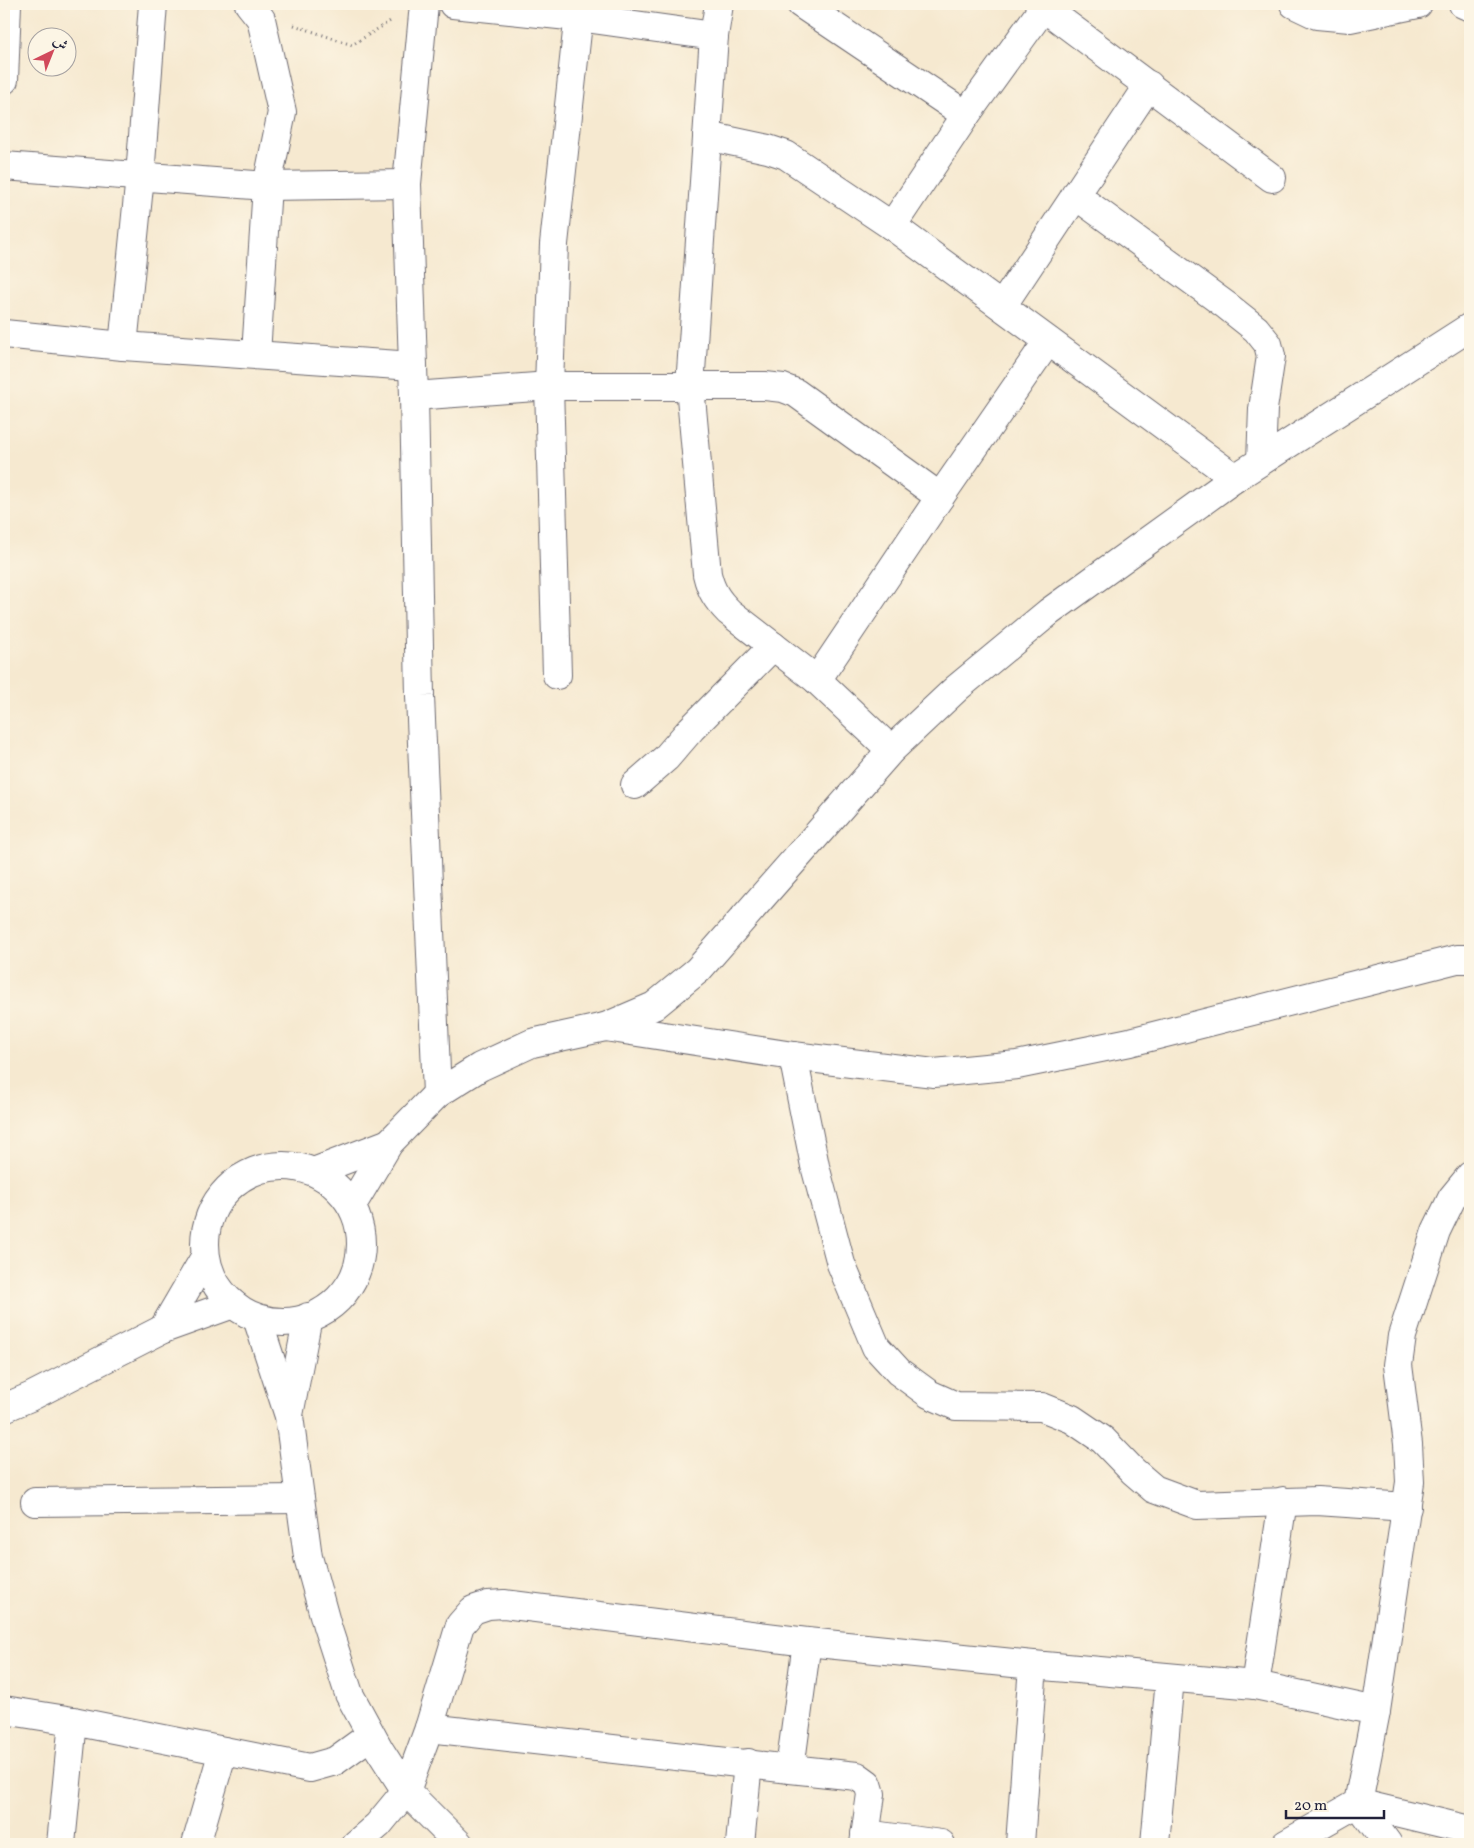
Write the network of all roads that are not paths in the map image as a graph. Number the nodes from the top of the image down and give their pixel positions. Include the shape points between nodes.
1 (7, 4) edge
2 (153, 4) edge
3 (424, 4) edge
4 (453, 4) edge
5 (719, 4) edge
6 (801, 4) edge
7 (1294, 4) edge
8 (1418, 4) edge
9 (1463, 4) edge
10 (1043, 5) edge
11 (1470, 7) edge
12 (579, 10) edge
13 (255, 11) edge
14 (714, 36) junction
15 (4, 80) edge
16 (1149, 85) junction
17 (966, 115) junction
18 (707, 136) junction
19 (4, 166) edge
20 (140, 176) junction
21 (1272, 178) dead end
22 (408, 184) junction
23 (267, 186) junction
24 (1075, 195) junction
25 (892, 226) junction
26 (1002, 306) junction
27 (1470, 327) edge
28 (4, 334) edge
29 (1048, 341) junction
30 (123, 346) junction
31 (256, 354) junction
32 (413, 366) junction
33 (549, 386) junction
34 (690, 386) junction
35 (414, 396) junction
36 (1262, 461) junction
37 (1235, 478) junction
38 (940, 497) junction
39 (773, 646) junction
40 (557, 675) dead end
41 (817, 680) junction
42 (891, 750) junction
43 (635, 785) dead end
44 (1470, 958) edge
45 (605, 1027) junction
46 (793, 1056) junction
47 (437, 1094) junction
48 (389, 1143) junction
49 (316, 1172) junction
50 (1470, 1176) edge
51 (352, 1205) junction
52 (205, 1257) junction
53 (233, 1304) junction
54 (308, 1317) junction
55 (257, 1318) junction
56 (163, 1329) junction
57 (4, 1408) edge
58 (289, 1416) junction
59 (300, 1499) junction
60 (35, 1502) dead end
61 (1283, 1502) junction
62 (1407, 1507) junction
63 (807, 1642) junction
64 (1033, 1665) junction
65 (1170, 1678) junction
66 (1255, 1685) junction
67 (4, 1710) edge
68 (1376, 1711) junction
69 (73, 1720) junction
70 (429, 1728) junction
71 (371, 1735) junction
72 (223, 1751) junction
73 (748, 1763) junction
74 (790, 1769) junction
75 (406, 1791) junction
76 (1358, 1803) junction
77 (1470, 1830) edge
78 (865, 1839) edge
79 (61, 1844) edge
80 (196, 1844) edge
81 (356, 1844) edge
82 (459, 1844) edge
83 (740, 1844) edge
84 (941, 1844) edge
85 (1020, 1844) edge
86 (1155, 1844) edge
87 (1286, 1844) edge
88 (1388, 1844) edge

1 - 15 street
2 - 20 street
3 - 22 street
4 - 12 street
5 - 14 street
6 - 17 street
7 - 8 street via 1317,15 1350,18
9 - 11 street
10 - 16 street
10 - 17 street
12 - 14 street
12 - 33 street via 554,244
13 - 23 street via 282,112
14 - 18 street
16 - 21 street
16 - 24 street
17 - 25 street
18 - 25 street via 786,155
18 - 34 street
19 - 20 street
20 - 23 street
20 - 30 street
22 - 23 street
22 - 32 street
23 - 31 street
24 - 26 street
24 - 36 street via 1227,306 1256,329 1268,344 1271,356 1263,409
25 - 26 street
26 - 29 street
27 - 36 street
28 - 30 street
29 - 37 street
29 - 38 street
30 - 31 street
31 - 32 street
32 - 35 street
33 - 34 street
33 - 35 street
33 - 40 street
34 - 38 street via 765,386 796,393
34 - 39 street via 710,588 729,612
35 - 47 street via 420,696
36 - 37 street
37 - 42 street via 1049,612 957,688
38 - 41 street
39 - 41 street
39 - 43 street via 691,728 666,758
41 - 42 street
42 - 45 street via 698,970 654,1006
44 - 46 street via 1130,1042 1017,1065 934,1073
45 - 46 street
45 - 47 street via 532,1044 480,1067
46 - 61 street via 815,1166 841,1264 876,1347 899,1372 929,1394 956,1406 1042,1407 1072,1419 1104,1440 1154,1489 1176,1499 1197,1505
47 - 48 street
48 - 49 street
48 - 51 street
49 - 51 street via 335,1184
49 - 52 street via 289,1165 264,1167 238,1178 213,1206 205,1232
50 - 62 street via 1452,1198 1436,1231 1402,1336 1398,1365 1408,1444 1410,1482
51 - 54 street via 361,1230 361,1258 352,1283 340,1300
52 - 53 street via 214,1283
52 - 56 street
53 - 55 street
53 - 56 street
54 - 55 street via 284,1323
54 - 58 street
55 - 58 street
56 - 57 street
58 - 59 street
59 - 60 street
59 - 71 street via 308,1557 327,1626 349,1694
61 - 62 street
61 - 66 street
62 - 68 street
63 - 64 street
63 - 70 street via 504,1604 488,1605 473,1610 460,1625
63 - 74 street
64 - 65 street
64 - 85 street
65 - 66 street
65 - 86 street
66 - 68 street
67 - 69 street
68 - 76 street
69 - 72 street
69 - 79 street
70 - 73 street
70 - 75 street
71 - 72 street via 335,1762 310,1768
71 - 75 street
72 - 80 street
73 - 74 street
73 - 83 street
74 - 78 street via 857,1776 868,1784 871,1794
75 - 81 street
75 - 82 street
76 - 77 street
76 - 87 street
76 - 88 street
78 - 84 street

